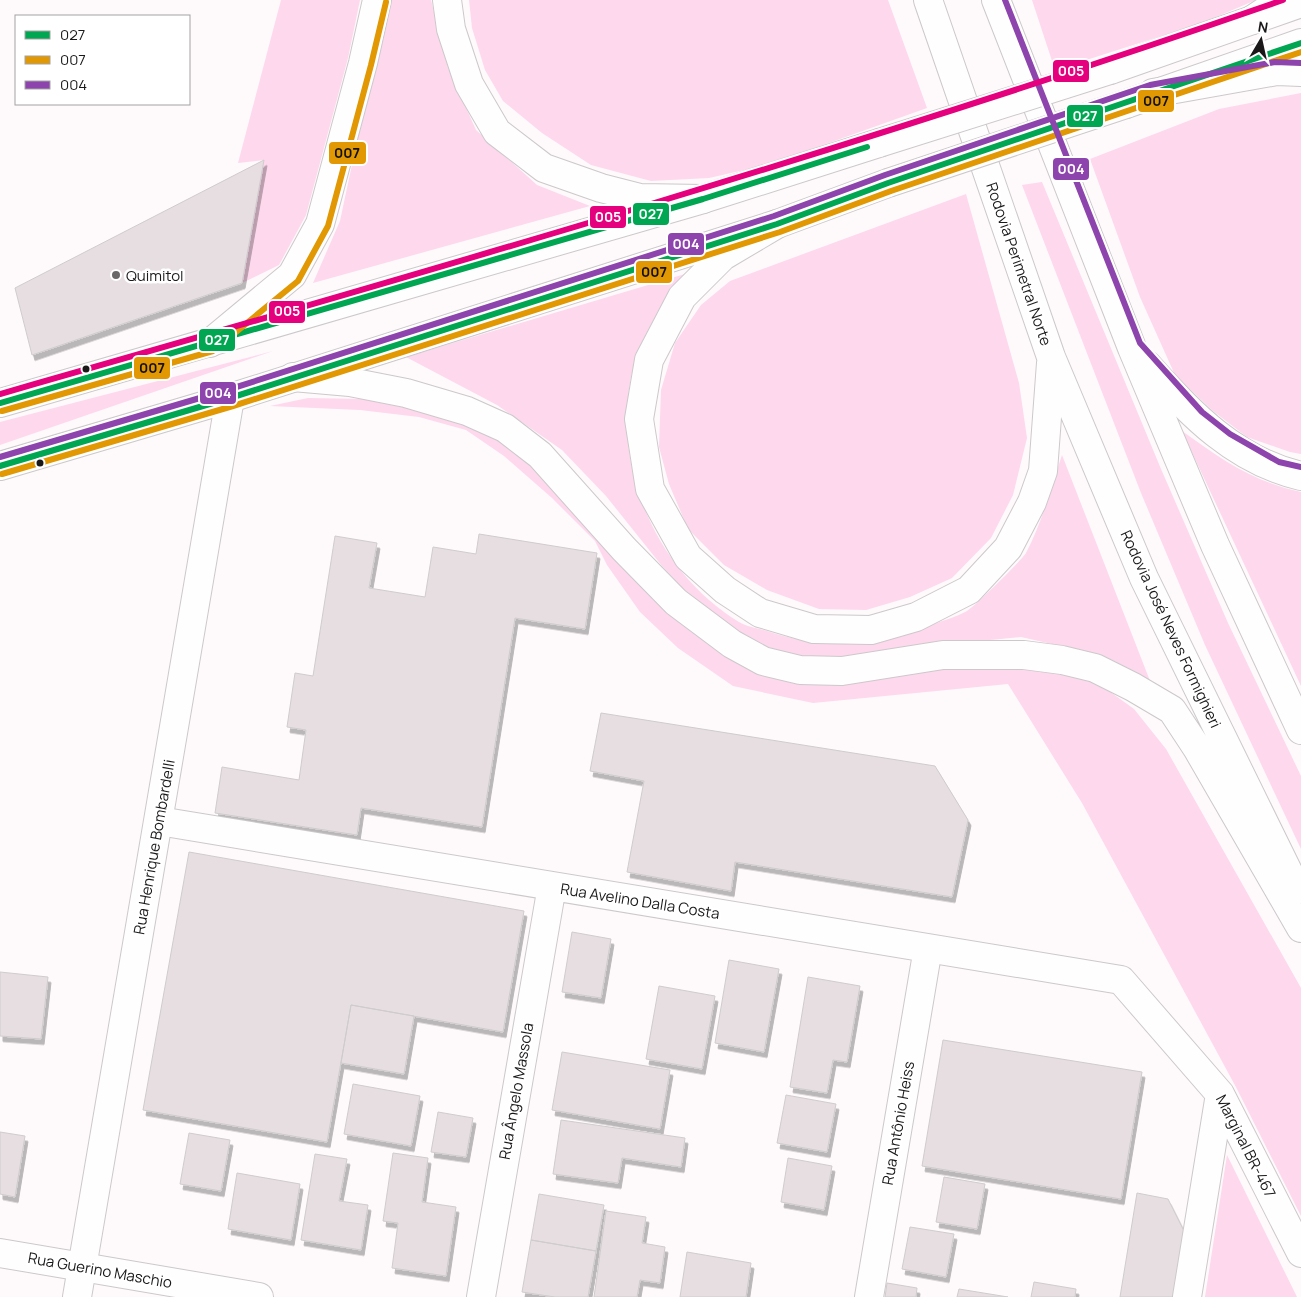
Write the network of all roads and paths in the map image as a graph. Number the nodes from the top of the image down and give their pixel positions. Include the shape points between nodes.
1 (377, 0) edge
2 (447, 0) edge
3 (928, 0) edge
4 (996, 0) edge
5 (1282, 0) edge
6 (1301, 3) edge
7 (1252, 20) junction
8 (1301, 43) edge
9 (1301, 72) edge
10 (1153, 93) junction
11 (703, 199) junction
12 (777, 224) junction
13 (210, 343) junction
14 (1132, 348) junction
15 (1051, 357) junction
16 (293, 377) junction
17 (230, 398) junction
18 (0, 403) edge
19 (0, 466) edge
20 (1301, 476) edge
21 (1301, 730) edge
22 (159, 821) junction
23 (552, 886) junction
24 (1301, 898) edge
25 (1301, 928) edge
26 (928, 948) junction
27 (1121, 980) joint
28 (1220, 1094) junction
29 (0, 1253) edge
30 (1301, 1253) edge
31 (82, 1267) junction
32 (78, 1297) edge
33 (259, 1297) edge
34 (481, 1297) edge
35 (869, 1297) edge
36 (1187, 1297) edge

1 - 13 main road via 320,224 292,275
2 - 11 main road via 451,29 469,84 497,132 544,168 601,188 640,198
3 - 15 main road, Rodovia Perimetral Norte
4 - 14 main road
5 - 7 main road
6 - 7 main road
7 - 11 main road, bridge via 1110,70
8 - 10 main road
9 - 10 main road via 1277,72
10 - 12 main road, bridge
11 - 13 main road
12 - 15 main road via 723,256 682,297 649,360 639,419 650,489 688,557 725,590 760,612 814,629 871,630 916,617 969,590 1008,548 1032,502 1042,471
12 - 16 main road
13 - 18 main road
14 - 20 main road via 1196,418 1225,441 1276,470
14 - 21 main road via 1215,545
15 - 24 main road, Rodovia José Neves Formighieri via 1144,578
16 - 17 main road
16 - 25 main road via 350,382 406,393 467,411 504,428 540,455 676,602 732,644 763,662 800,670 842,671 943,655 1024,655 1095,668 1133,687 1172,710
17 - 19 main road
17 - 22 main road, Rua Henrique Bombardelli
22 - 23 main road, Rua Avelino Dalla Costa
22 - 31 main road, Rua Henrique Bombardelli
23 - 26 main road, Rua Avelino Dalla Costa
23 - 34 main road, Rua Ângelo Massola
26 - 27 main road, Rua Avelino Dalla Costa
26 - 35 main road, Rua Antônio Heiss
27 - 28 main road, Marginal BR-467
28 - 30 main road, Marginal BR-467
28 - 36 main road
29 - 31 main road, Rua Guerino Maschio
31 - 32 main road, Rua Henrique Bombardelli
31 - 33 main road, Rua Guerino Maschio

